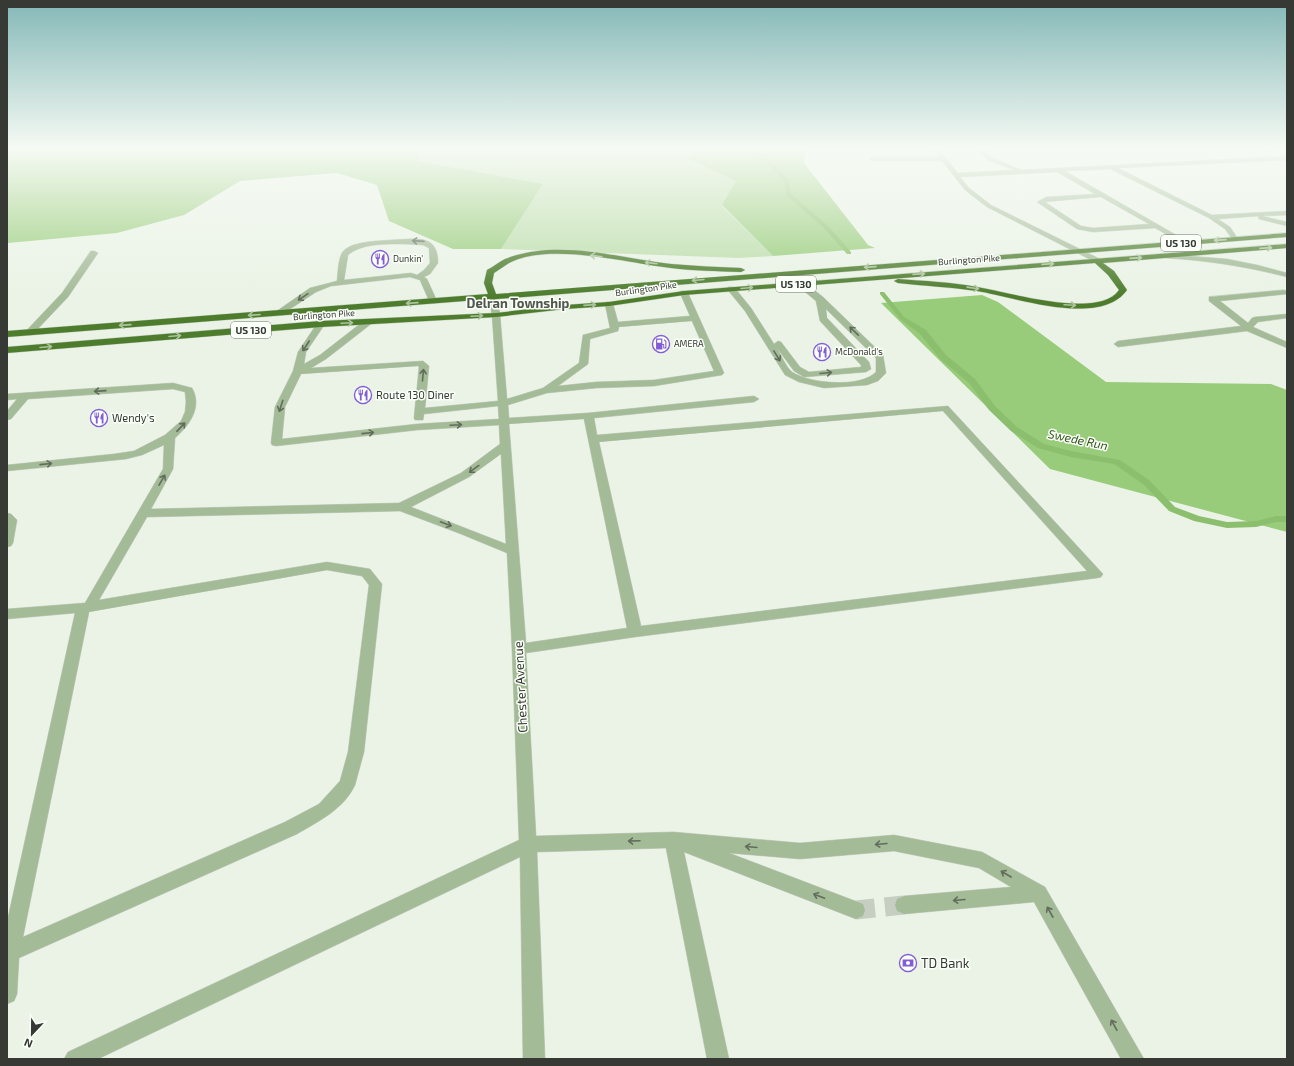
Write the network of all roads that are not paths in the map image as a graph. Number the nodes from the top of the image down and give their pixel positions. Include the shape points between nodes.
1 (978, 198) edge
2 (1070, 198) edge
3 (1107, 198) edge
4 (1172, 198) edge
5 (1287, 212) edge
6 (1250, 215) junction
7 (1211, 217) junction
8 (1287, 224) edge
9 (1156, 226) junction
10 (1287, 235) edge
11 (1235, 239) junction
12 (1186, 243) junction
13 (1287, 246) edge
14 (1076, 251) junction
15 (94, 253) dead end
16 (1165, 256) junction
17 (1097, 261) junction
18 (788, 273) junction
19 (1287, 275) edge
20 (419, 277) junction
21 (864, 278) junction
22 (340, 283) junction
23 (801, 284) junction
24 (731, 289) junction
25 (1284, 292) dead end
26 (684, 293) junction
27 (492, 298) junction
28 (820, 300) junction
29 (433, 301) junction
30 (609, 304) junction
31 (278, 313) junction
32 (496, 316) junction
33 (1287, 316) edge
34 (695, 318) junction
35 (755, 321) junction
36 (368, 322) junction
37 (320, 324) junction
38 (614, 325) junction
39 (1248, 328) junction
40 (29, 333) junction
41 (7, 334) edge
42 (1118, 344) dead end
43 (1287, 345) edge
44 (7, 350) edge
45 (298, 371) junction
46 (546, 390) junction
47 (25, 396) junction
48 (7, 397) edge
49 (754, 399) dead end
50 (503, 403) junction
51 (420, 411) junction
52 (588, 416) junction
53 (7, 417) edge
54 (504, 422) junction
55 (418, 428) junction
56 (170, 438) junction
57 (593, 438) junction
58 (505, 446) junction
59 (7, 468) edge
60 (401, 507) junction
61 (143, 513) junction
62 (7, 517) edge
63 (7, 543) edge
64 (512, 551) junction
65 (86, 608) junction
66 (7, 614) edge
67 (635, 632) junction
68 (519, 649) junction
69 (673, 840) junction
70 (528, 844) junction
71 (1040, 893) junction
72 (904, 905) tunnel mouth
73 (856, 910) tunnel mouth
74 (10, 952) junction
75 (7, 994) edge
76 (75, 1059) edge
77 (534, 1059) edge
78 (718, 1059) edge
79 (1133, 1059) edge

1 - 14 street via 989,206
2 - 9 street via 1044,200 1093,230
3 - 9 street
4 - 7 street
5 - 6 street
6 - 7 street
6 - 8 street
7 - 11 street via 1228,228
9 - 12 street
10 - 11 highway, Burlington Pike / US 130
11 -> 12 highway, Burlington Pike / US 130
12 - 14 highway, Burlington Pike / US 130
16 -> 13 highway, Burlington Pike / US 130
14 - 17 street
14 -> 18 highway, Burlington Pike / US 130
15 - 40 street via 65,295
17 -> 16 highway, Burlington Pike / US 130
16 - 19 street via 1212,259 1265,268
21 -> 17 highway, Burlington Pike / US 130
21 -> 17 highway via 989,291 1046,303 1092,306 1118,297 1123,290 1111,273
18 -> 27 highway, Burlington Pike / US 130
18 -> 27 highway via 671,266 566,253 528,254 502,262 490,272 488,284
20 - 22 street via 411,275
20 -> 22 street via 434,263 433,250 431,245 423,241 406,241 353,248 345,254
20 - 29 street via 423,279
21 - 23 highway, Burlington Pike / US 130
22 -> 31 street via 313,290
24 -> 23 highway, Burlington Pike / US 130
23 - 28 street
24 - 26 highway, Burlington Pike / US 130
24 - 35 street
25 - 39 street via 1212,299
26 - 30 highway, Burlington Pike / US 130
26 - 34 street
27 - 29 highway, Burlington Pike / US 130
27 - 32 street, Chester Avenue
35 -> 28 street via 767,328 796,369 807,375 866,369 866,364 823,319
35 -> 28 street via 788,373 802,380 824,385 855,384 875,379 881,373 880,357
29 -> 31 highway, Burlington Pike / US 130
32 -> 30 highway, Burlington Pike / US 130
30 - 38 street
31 -> 40 highway, Burlington Pike / US 130
36 -> 32 highway, Burlington Pike / US 130
32 - 50 street, Chester Avenue
33 - 39 street via 1255,320
34 - 38 street
34 - 46 street via 719,373 654,383
37 -> 36 highway, Burlington Pike / US 130
36 - 45 street via 323,357
44 -> 37 highway, Burlington Pike / US 130
37 -> 45 street via 302,352
38 - 46 street via 615,329 586,337 583,364
39 - 42 street
39 - 43 street
40 - 41 highway, Burlington Pike / US 130
51 -> 45 street via 424,366 420,363
45 -> 55 street via 280,407 276,443
46 - 50 street
47 - 48 street
47 - 53 street
56 -> 47 street via 186,421 192,400 189,390 173,386
49 - 52 street
50 - 51 street
50 - 54 street, Chester Avenue
51 - 55 street
52 - 54 street
52 - 57 street
55 -> 54 street
54 - 58 street, Chester Avenue
59 -> 56 street via 136,453
61 -> 56 street via 168,469
57 - 67 street
57 - 67 street via 945,408 1097,574
58 -> 60 street via 465,475
58 - 64 street, Chester Avenue
60 - 61 street
60 -> 64 street
61 - 65 street
62 - 63 street via 11,520
64 - 68 street, Chester Avenue
65 - 66 street
65 - 74 street
65 - 74 street via 327,566 366,572 376,584 356,752 347,785 325,809 291,828
67 - 68 street
68 - 70 street, Chester Avenue
69 -> 70 street
71 -> 69 street via 982,860 894,843 800,851
73 -> 69 street
69 - 78 street
70 - 76 street
70 - 77 street, Chester Avenue
71 -> 72 street
79 -> 71 street
74 - 75 street

